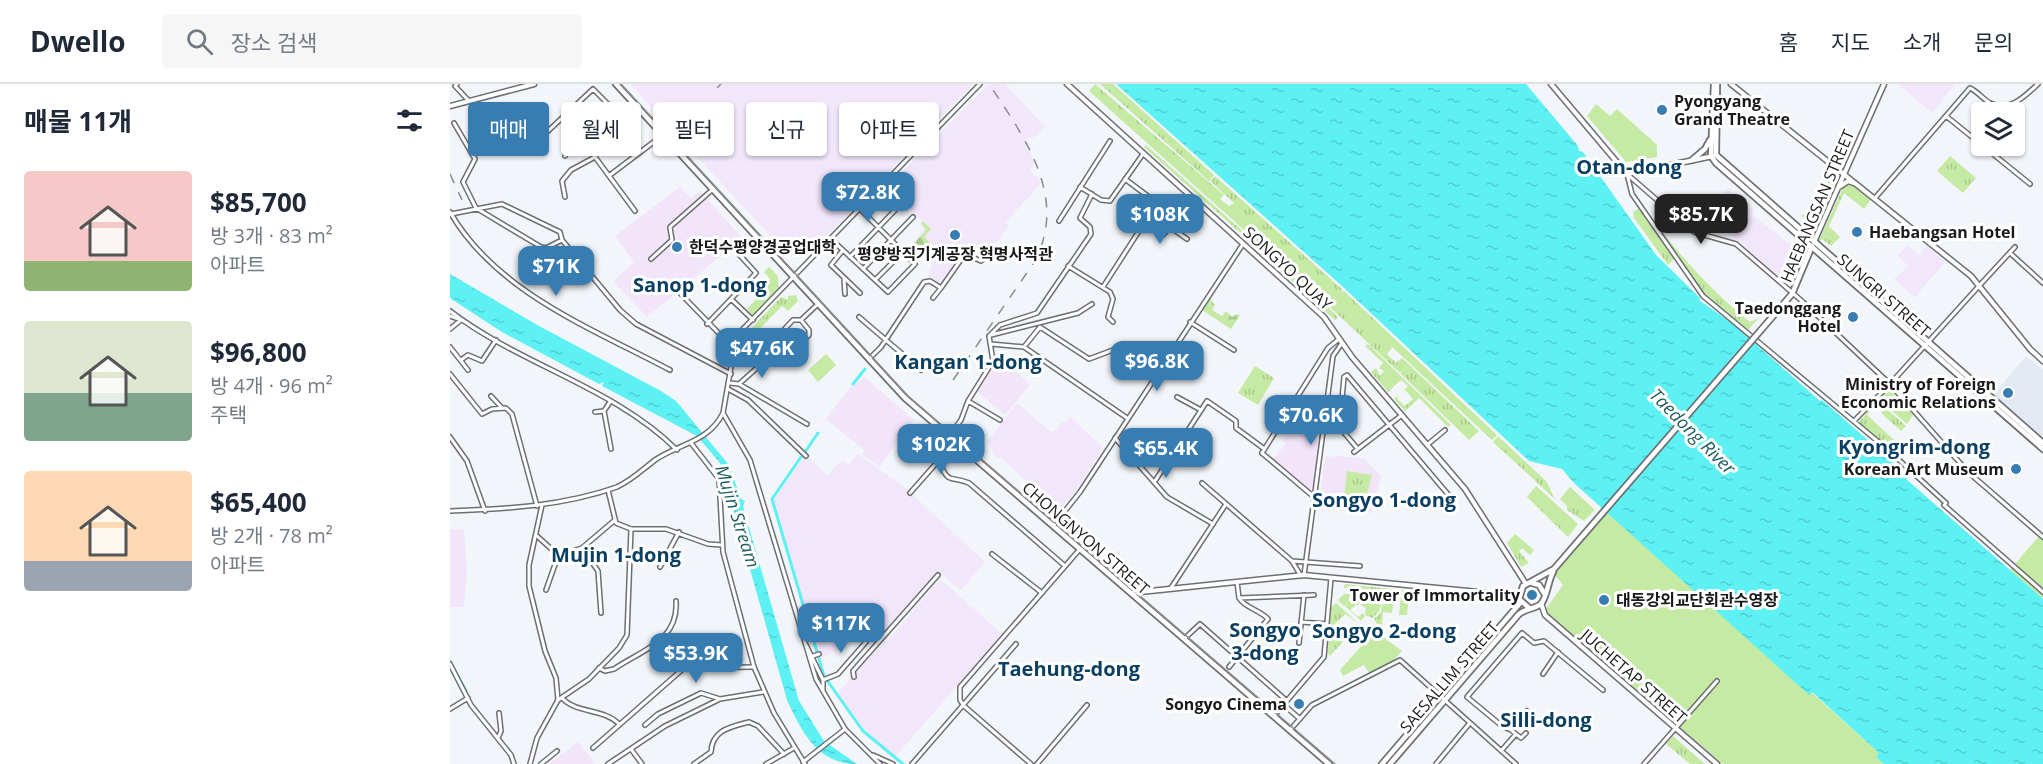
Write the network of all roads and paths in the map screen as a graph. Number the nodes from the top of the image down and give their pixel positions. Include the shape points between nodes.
1 (457, 84) edge
2 (532, 84) edge
3 (616, 84) edge
4 (980, 84) edge
5 (1067, 84) edge
6 (1551, 84) edge
7 (1716, 84) edge
8 (1731, 84) edge
9 (1884, 84) edge
10 (2038, 84) edge
11 (469, 101) junction
12 (578, 102) edge
13 (606, 102) edge
14 (450, 106) edge
15 (1946, 116) junction
16 (561, 118) edge
17 (454, 123) dead end
18 (653, 124) edge
19 (549, 130) edge
20 (1711, 132) junction
21 (1110, 141) dead end
22 (653, 143) edge
23 (1144, 153) junction
24 (682, 156) edge
25 (1714, 156) junction
26 (595, 157) joint
27 (1692, 160) junction
28 (1844, 173) junction
29 (1627, 174) junction
30 (610, 175) junction
31 (1125, 179) junction
32 (2030, 184) dead end
33 (1860, 185) junction
34 (1080, 187) junction
35 (713, 189) junction
36 (1837, 189) junction
37 (1092, 194) junction
38 (565, 197) dead end
39 (1875, 198) junction
40 (901, 204) dead end
41 (476, 208) junction
42 (860, 209) junction
43 (635, 211) dead end
44 (451, 213) edge
45 (913, 217) dead end
46 (1059, 221) dead end
47 (1145, 223) junction
48 (878, 227) junction
49 (831, 239) junction
50 (1187, 239) dead end
51 (562, 240) junction
52 (891, 240) junction
53 (1244, 243) junction
54 (1813, 245) junction
55 (2015, 247) dead end
56 (996, 248) dead end
57 (843, 250) junction
58 (736, 251) dead end
59 (903, 252) junction
60 (2010, 254) junction
61 (850, 257) junction
62 (651, 259) dead end
63 (1068, 266) junction
64 (863, 269) junction
65 (794, 278) junction
66 (844, 278) junction
67 (876, 280) junction
68 (2043, 283) edge
69 (1979, 286) junction
70 (1103, 287) junction
71 (941, 288) junction
72 (679, 292) dead end
73 (860, 293) dead end
74 (845, 294) dead end
75 (1792, 294) junction
76 (933, 298) dead end
77 (731, 299) junction
78 (819, 304) junction
79 (1092, 304) dead end
80 (450, 311) edge
81 (450, 316) edge
82 (859, 317) dead end
83 (461, 320) junction
84 (753, 320) junction
85 (801, 320) junction
86 (1190, 321) junction
87 (1113, 322) dead end
88 (707, 324) junction
89 (450, 329) edge
90 (989, 336) junction
91 (886, 339) junction
92 (496, 340) junction
93 (1341, 341) junction
94 (992, 344) junction
95 (1927, 344) junction
96 (450, 347) edge
97 (1024, 347) junction
98 (734, 350) junction
99 (1234, 350) dead end
100 (786, 357) dead end
101 (461, 360) junction
102 (869, 360) junction
103 (2043, 361) edge
104 (468, 370) dead end
105 (670, 370) dead end
106 (921, 370) dead end
107 (450, 374) edge
108 (731, 374) junction
109 (1154, 376) junction
110 (730, 382) junction
111 (739, 384) junction
112 (1890, 384) junction
113 (728, 389) junction
114 (491, 396) dead end
115 (1177, 396) dead end
116 (968, 401) junction
117 (610, 402) junction
118 (502, 408) junction
119 (1201, 410) junction
120 (604, 411) junction
121 (596, 412) dead end
122 (723, 413) junction
123 (1402, 415) junction
124 (1127, 418) junction
125 (1000, 420) dead end
126 (1854, 421) junction
127 (807, 423) dead end
128 (1390, 424) junction
129 (1324, 426) junction
130 (1341, 429) junction
131 (1445, 430) dead end
132 (949, 436) junction
133 (450, 437) edge
134 (1115, 438) junction
135 (956, 442) junction
136 (2043, 442) edge
137 (691, 443) junction
138 (1427, 445) junction
139 (1263, 448) junction
140 (611, 449) dead end
141 (2043, 449) edge
142 (677, 450) junction
143 (806, 456) dead end
144 (939, 461) junction
145 (1155, 481) junction
146 (1203, 483) dead end
147 (608, 490) junction
148 (910, 493) dead end
149 (1316, 498) junction
150 (1452, 499) dead end
151 (1226, 504) junction
152 (542, 505) junction
153 (537, 506) junction
154 (485, 511) junction
155 (450, 512) edge
156 (615, 520) junction
157 (1213, 524) junction
158 (1053, 526) junction
159 (631, 529) junction
160 (679, 532) junction
161 (537, 536) junction
162 (2043, 537) edge
163 (722, 545) junction
164 (582, 548) junction
165 (1080, 549) junction
166 (992, 554) dead end
167 (558, 555) junction
168 (1292, 561) junction
169 (1305, 563) junction
170 (1065, 566) junction
171 (1360, 566) dead end
172 (660, 567) dead end
173 (1554, 570) junction
174 (939, 575) dead end
175 (1303, 575) junction
176 (1331, 578) junction
177 (1238, 582) junction
178 (1532, 583) junction
179 (1526, 584) junction
180 (1171, 588) junction
181 (546, 590) dead end
182 (2043, 592) edge
183 (1042, 593) junction
184 (1131, 593) junction
185 (1544, 593) junction
186 (1304, 595) junction
187 (1314, 595) dead end
188 (1239, 598) junction
189 (1520, 599) junction
190 (676, 601) dead end
191 (1541, 603) junction
192 (1530, 608) junction
193 (601, 613) dead end
194 (1545, 615) junction
195 (1301, 622) junction
196 (1327, 624) junction
197 (1288, 629) dead end
198 (1300, 630) junction
199 (1184, 639) junction
200 (803, 641) junction
201 (866, 642) dead end
202 (1299, 643) dead end
203 (1016, 644) dead end
204 (1558, 652) junction
205 (1237, 657) junction
206 (1571, 663) junction
207 (450, 664) edge
208 (754, 667) junction
209 (1229, 667) dead end
210 (599, 668) junction
211 (1568, 668) dead end
212 (1543, 674) dead end
213 (854, 677) dead end
214 (825, 679) junction
215 (1717, 681) dead end
216 (1603, 690) dead end
217 (763, 692) junction
218 (824, 693) junction
219 (1440, 695) junction
220 (468, 698) junction
221 (560, 699) junction
222 (720, 699) junction
223 (1287, 701) junction
224 (1444, 701) junction
225 (1087, 705) dead end
226 (1284, 705) junction
227 (964, 706) junction
228 (450, 709) edge
229 (1527, 711) dead end
230 (499, 713) dead end
231 (1274, 717) junction
232 (1300, 719) junction
233 (619, 724) junction
234 (1470, 724) junction
235 (645, 725) dead end
236 (1676, 728) junction
237 (845, 729) junction
238 (1290, 730) junction
239 (1511, 730) junction
240 (1526, 733) dead end
241 (1516, 734) junction
242 (498, 738) junction
243 (593, 748) dead end
244 (794, 748) junction
245 (631, 749) junction
246 (557, 751) dead end
247 (1501, 751) junction
248 (784, 754) junction
249 (872, 755) junction
250 (804, 763) edge
251 (514, 764) edge
252 (530, 764) edge
253 (541, 764) edge
254 (608, 764) edge
255 (642, 764) edge
256 (694, 764) edge
257 (766, 764) edge
258 (880, 764) edge
259 (893, 764) edge
260 (912, 764) edge
261 (1030, 764) edge
262 (1037, 764) edge
263 (1329, 764) edge
264 (1382, 764) edge
265 (1390, 764) edge
266 (1436, 764) edge
267 (1516, 764) edge
268 (1644, 764) edge
269 (1717, 764) edge

1 - 11 street
2 - 11 main road
3 - 18 main road, CHONGNYON STREET
4 - 42 street
5 - 23 main road, SONGYO QUAY
6 - 29 main road
7 - 20 main road
7 - 25 main road
8 - 28 main road
9 - 28 main road, HAEBANGSAN STREET
10 - 15 street via 2009,105 1993,104 1970,88
11 - 14 main road
12 - 13 street via 593,89
15 - 32 street
15 - 39 street
16 - 19 street
17 - 41 street via 475,159 463,184
20 - 25 main road
20 - 27 main road via 1706,149
21 - 34 street
22 - 30 street
23 - 31 street
23 - 53 main road, SONGYO QUAY
24 - 35 main road, CHONGNYON STREET
25 - 27 main road
25 - 54 main road, SUNGRI STREET via 1716,163
26 - 30 street
26 - 38 street via 567,173 562,181
27 - 29 main road
28 - 33 main road
28 - 36 main road, HAEBANGSAN STREET
29 - 75 street via 1694,232 1736,244
29 - 126 street via 1632,194 1703,296
30 - 43 street
31 - 37 street via 1110,201
31 - 47 street via 1157,203
33 - 36 main road via 1848,181
33 - 39 main road
34 - 37 street
34 - 46 street
35 - 62 street via 670,227 672,240
35 - 65 main road, CHONGNYON STREET
36 - 54 main road, HAEBANGSAN STREET
37 - 63 street via 1080,218 1091,234
39 - 69 main road
40 - 48 street
41 - 44 street
41 - 51 street via 541,247
41 - 51 street via 510,206 560,232
42 - 48 street
42 - 49 street
44 - 105 street via 474,248 519,287
45 - 52 street
47 - 50 street via 1163,235 1170,227
47 - 70 street
48 - 52 street
48 - 61 street
49 - 57 street
49 - 65 street
51 - 108 street via 636,324
52 - 59 street
52 - 64 street
53 - 86 street
53 - 93 main road, SONGYO QUAY via 1314,307
54 - 75 main road, HAEBANGSAN STREET
54 - 95 main road, SUNGRI STREET
55 - 60 street
56 - 71 street via 981,261 965,254
57 - 61 street
57 - 66 street via 831,265
58 - 77 street via 756,273
59 - 67 street
59 - 67 street via 915,264 888,292
60 - 68 street
60 - 69 street
61 - 64 street
63 - 70 street
63 - 90 street via 1037,313 1000,325
64 - 67 street
65 - 78 main road, CHONGNYON STREET
65 - 84 street
66 - 73 street
66 - 74 street
69 - 95 street
69 - 103 main road
70 - 87 street via 1113,295 1108,311
71 - 76 street
71 - 91 street via 924,282
72 - 88 street
75 - 112 street
75 - 173 main road, HAEBANGSAN STREET, bridge
77 - 84 street
77 - 88 street
78 - 85 street
78 - 102 main road, CHONGNYON STREET
79 - 90 street via 1078,313
80 - 83 street
81 - 83 street
82 - 91 street
83 - 89 street
83 - 92 street
84 - 98 street via 736,338
85 - 100 street via 809,335
85 - 111 street via 793,320 763,352 769,357
86 - 99 street
86 - 109 street
88 - 98 street
90 - 94 street
91 - 102 street
91 - 106 street
92 - 101 street via 483,361 468,355
92 - 117 street
93 - 123 main road, SONGYO QUAY
93 - 129 street via 1333,356
93 - 139 street via 1328,348
94 - 97 street
94 - 116 street via 993,361
95 - 112 street
95 - 136 main road, SUNGRI STREET
95 - 141 main road, SUNGRI STREET
96 - 101 street
97 - 109 street via 1040,327 1089,359 1113,350
97 - 124 street
98 - 108 street
101 - 104 street
102 - 132 main road, CHONGNYON STREET via 904,398
107 - 118 street via 482,414
108 - 110 street
109 - 124 street
110 - 111 street
110 - 113 street
111 - 127 street
112 - 126 street
112 - 162 street via 1968,472
113 - 122 street
113 - 143 street via 748,400
114 - 118 street
115 - 119 street
116 - 125 street
116 - 132 street via 962,420
117 - 120 street
117 - 142 street via 650,425
118 - 153 street via 509,410 515,420
119 - 139 street via 1210,402
119 - 145 street
120 - 121 street
120 - 140 street
122 - 137 street via 716,425
122 - 200 street via 750,460
123 - 128 street
123 - 138 main road, SONGYO QUAY
124 - 134 street
126 - 182 street
128 - 130 street via 1356,450
128 - 130 street via 1345,375 1342,399 1350,400
128 - 150 street
129 - 130 street
129 - 149 street
131 - 138 street
132 - 135 main road, CHONGNYON STREET
133 - 154 street via 465,457
134 - 145 street
134 - 158 street
135 - 144 street
135 - 158 main road, CHONGNYON STREET
137 - 142 street
137 - 163 street via 719,479
138 - 179 main road, SONGYO QUAY via 1465,489
139 - 149 street via 1262,453
142 - 147 street via 655,460 628,482
144 - 148 street
144 - 170 street via 950,480 969,483
145 - 157 street via 1167,497
146 - 151 street
147 - 152 street
147 - 156 street
149 - 169 street
151 - 157 street
151 - 168 street
152 - 153 street
152 - 161 street
153 - 154 street
154 - 155 street
156 - 159 street via 617,525
156 - 164 street
157 - 180 street
158 - 165 main road, CHONGNYON STREET
159 - 160 street
159 - 210 street via 627,635
160 - 163 street via 708,544
160 - 172 street
161 - 167 street
161 - 221 street via 529,565 530,586
163 - 208 street
164 - 167 street
164 - 193 street via 598,571
165 - 170 street
165 - 184 main road, CHONGNYON STREET
166 - 183 street
167 - 181 street
168 - 169 street
168 - 175 street
169 - 171 street
169 - 175 street
170 - 183 street
173 - 178 main road
173 - 185 main road
174 - 213 street via 853,671
175 - 176 main road
175 - 177 main road
176 - 189 main road
176 - 196 street
177 - 180 main road
177 - 188 street
178 - 179 main road
178 - 185 main road
179 - 189 main road, SAESALLIM STREET via 1520,589
180 - 184 main road
183 - 227 street via 960,687
184 - 199 main road, CHONGNYON STREET
185 - 191 main road
186 - 187 street
186 - 188 street
186 - 195 street
188 - 205 street via 1268,619
189 - 192 main road
189 - 219 main road, SAESALLIM STREET
190 - 210 street via 674,626 668,635 614,669
191 - 192 main road, SAESALLIM STREET
191 - 194 main road
192 - 194 main road, JUCHETAP STREET
192 - 224 main road, SAESALLIM STREET
194 - 236 main road, JUCHETAP STREET
195 - 196 street
195 - 198 street
196 - 223 street via 1324,657
197 - 198 street
198 - 202 street
199 - 205 street via 1200,624
199 - 231 main road, CHONGNYON STREET
200 - 214 street via 816,655
200 - 218 street
201 - 214 street via 838,674
203 - 227 street
204 - 206 street
204 - 212 street
204 - 239 street via 1544,640 1534,643 1522,633 1467,697
205 - 209 street
205 - 223 street
206 - 211 street
206 - 216 street
207 - 220 street
208 - 217 street
208 - 233 street via 684,668
210 - 221 street
214 - 218 street
215 - 236 street
217 - 222 street
217 - 244 street
218 - 237 street
219 - 224 street
219 - 232 street via 1400,660 1321,700
219 - 264 main road, SAESALLIM STREET
220 - 228 street
220 - 242 street
221 - 233 street via 609,715
221 - 252 street via 537,738
222 - 235 street via 701,693 658,714
222 - 245 street via 665,726
223 - 226 street
224 - 234 street
224 - 265 main road, SAESALLIM STREET
225 - 262 street
226 - 231 street
226 - 232 street
227 - 260 street
227 - 261 street
229 - 239 street
230 - 242 street
231 - 238 main road, CHONGNYON STREET
232 - 238 street
233 - 243 street
234 - 247 street
234 - 266 street
236 - 268 street
236 - 269 main road, JUCHETAP STREET
237 - 249 street
237 - 250 street
238 - 263 main road, CHONGNYON STREET
239 - 241 street
240 - 241 street via 1521,738
241 - 247 street
242 - 251 street
244 - 248 street
244 - 250 street
245 - 254 street
245 - 255 street
246 - 253 street
247 - 267 street
248 - 256 street via 758,726 749,722 718,733 711,752
248 - 257 street
249 - 258 street
249 - 259 street

